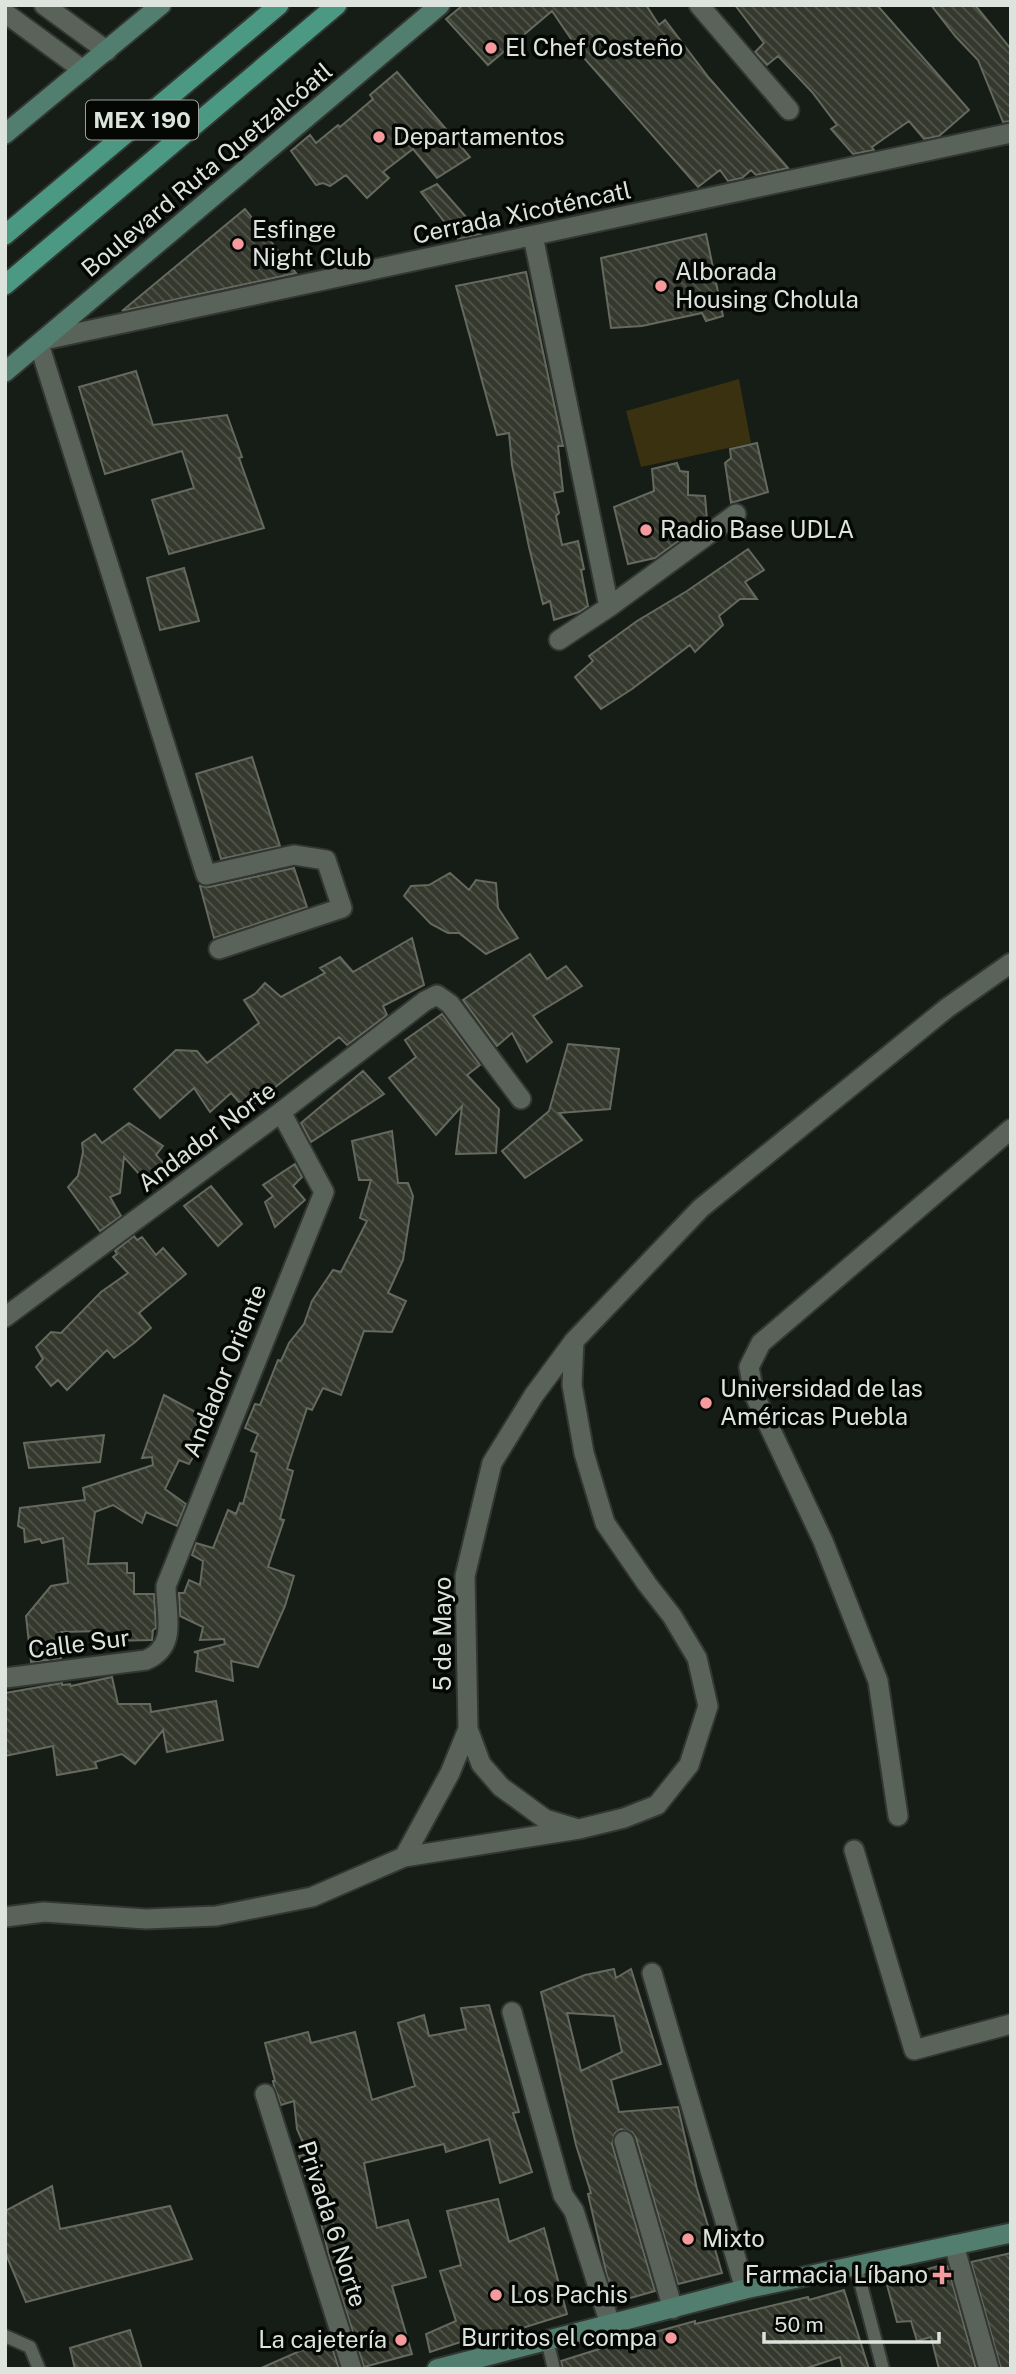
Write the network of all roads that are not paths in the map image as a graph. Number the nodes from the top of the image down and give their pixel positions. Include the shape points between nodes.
1 (44, 5) edge
2 (161, 5) edge
3 (279, 5) edge
4 (338, 5) edge
5 (440, 5) edge
6 (699, 5) edge
7 (5, 13) edge
8 (107, 51) junction
9 (83, 71) junction
10 (789, 110) dead end
11 (1011, 133) edge
12 (5, 134) edge
13 (5, 235) edge
14 (533, 236) junction
15 (5, 285) edge
16 (42, 342) junction
17 (5, 372) edge
18 (736, 514) dead end
19 (609, 607) junction
20 (559, 640) dead end
21 (219, 948) dead end
22 (1011, 963) edge
23 (521, 1099) dead end
24 (281, 1112) junction
25 (1011, 1129) edge
26 (5, 1317) edge
27 (574, 1341) junction
28 (159, 1655) joint
29 (5, 1678) edge
30 (468, 1728) junction
31 (898, 1816) dead end
32 (579, 1829) junction
33 (854, 1850) dead end
34 (404, 1857) junction
35 (5, 1917) edge
36 (652, 1973) dead end
37 (512, 2012) dead end
38 (1011, 2024) edge
39 (265, 2094) dead end
40 (624, 2141) dead end
41 (1011, 2233) edge
42 (954, 2245) junction
43 (856, 2266) junction
44 (745, 2289) junction
45 (673, 2309) junction
46 (610, 2324) junction
47 (5, 2336) edge
48 (547, 2340) junction
49 (39, 2369) edge
50 (352, 2369) edge
51 (437, 2369) edge
52 (554, 2369) edge
53 (883, 2369) edge
54 (989, 2369) edge

1 - 8 street
2 - 8 main road
3 - 13 main road, MEX 190
4 - 15 main road, MEX 190
5 - 16 main road, Boulevard Ruta Quetzalcóatl
6 - 10 street
7 - 9 street
8 - 9 main road
9 - 12 main road
11 - 14 street, Cerrada Xicoténcatl
14 - 16 street, Cerrada Xicoténcatl
14 - 19 street
16 - 17 main road, Boulevard Ruta Quetzalcóatl
16 - 21 street via 206,875 294,856 326,860 342,908
18 - 19 street
19 - 20 street
22 - 27 street, 5 de Mayo via 947,1008 701,1208
23 - 24 street, Andador Norte via 450,1004 437,995
24 - 26 street, Andador Norte
24 - 28 street, Andador Oriente via 324,1192 166,1586 169,1640
25 - 31 street via 761,1343 749,1367 754,1394 823,1541 878,1681
27 - 30 street, 5 de Mayo via 492,1463 465,1576
27 - 32 street via 572,1385 583,1453 606,1523 697,1658 708,1706 689,1765 657,1805
28 - 29 street, Calle Sur
30 - 32 street via 481,1764 501,1787 545,1819
30 - 34 street, 5 de Mayo via 450,1773
32 - 34 street
33 - 38 street via 914,2050
34 - 35 street via 312,1897 216,1916 146,1919 44,1912
36 - 44 street
37 - 46 street via 563,2195 575,2211
39 - 50 street, Privada 6 Norte
40 - 45 street
41 - 42 main road
42 - 43 main road
42 - 54 street
43 - 44 main road
43 - 53 lane
44 - 45 main road
45 - 46 main road
46 - 48 main road
47 - 49 lane via 30,2347
48 - 51 main road
48 - 52 lane

